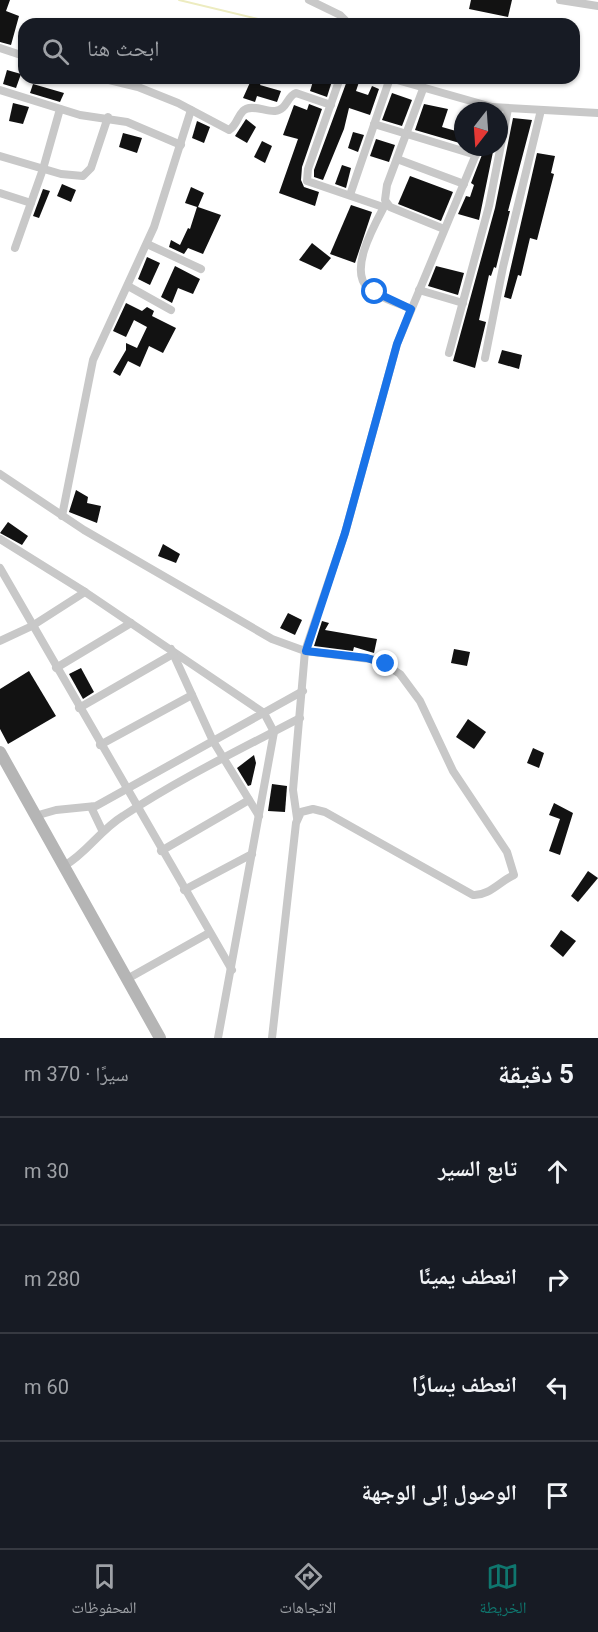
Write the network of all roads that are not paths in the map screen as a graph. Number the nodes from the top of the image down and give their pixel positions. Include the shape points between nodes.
1 (309, 0) edge
2 (560, 0) edge
3 (598, 6) edge
4 (343, 18) edge
5 (0, 48) edge
6 (18, 54) edge
7 (126, 84) edge
8 (338, 84) edge
9 (388, 84) edge
10 (408, 84) edge
11 (423, 89) junction
12 (0, 90) edge
13 (468, 102) edge
14 (331, 105) junction
15 (60, 109) junction
16 (508, 109) edge
17 (191, 110) junction
18 (541, 110) junction
19 (598, 114) edge
20 (108, 117) junction
21 (374, 124) junction
22 (406, 135) junction
23 (181, 145) junction
24 (454, 146) edge
25 (0, 156) edge
26 (475, 156) edge
27 (499, 156) edge
28 (397, 159) junction
29 (43, 169) junction
30 (464, 184) junction
31 (0, 193) edge
32 (350, 195) junction
33 (31, 203) junction
34 (384, 205) junction
35 (444, 229) junction
36 (147, 244) junction
37 (15, 248) dead end
38 (201, 269) dead end
39 (128, 286) junction
40 (419, 290) junction
41 (462, 303) junction
42 (411, 309) junction
43 (171, 310) dead end
44 (449, 352) dead end
45 (485, 358) dead end
46 (0, 474) edge
47 (62, 516) junction
48 (0, 539) edge
49 (0, 568) edge
50 (85, 592) junction
51 (131, 622) junction
52 (32, 626) junction
53 (0, 641) edge
54 (172, 651) junction
55 (306, 651) junction
56 (56, 668) junction
57 (303, 691) junction
58 (192, 695) junction
59 (79, 708) junction
60 (264, 712) junction
61 (300, 718) junction
62 (274, 732) junction
63 (213, 741) junction
64 (100, 745) junction
65 (0, 752) edge
66 (223, 758) junction
67 (125, 789) junction
68 (249, 800) junction
69 (91, 807) junction
70 (135, 807) junction
71 (35, 816) junction
72 (259, 816) junction
73 (297, 818) junction
74 (102, 830) junction
75 (161, 851) junction
76 (252, 854) junction
77 (64, 866) junction
78 (184, 890) junction
79 (209, 933) junction
80 (232, 970) junction
81 (127, 978) junction
82 (160, 1038) edge
83 (218, 1038) edge
84 (272, 1038) edge

1 - 4 street
2 - 3 street
5 - 6 street
7 - 17 street
8 - 14 street
9 - 21 street
10 - 11 street
11 - 13 street
11 - 22 street
12 - 15 street
14 - 17 street via 296,93 283,109 243,110 229,130
14 - 32 street via 307,181
15 - 20 street
15 - 29 street
16 - 18 street
17 - 23 street
18 - 19 street
18 - 45 street
20 - 23 street
20 - 29 street via 89,174 75,176
21 - 22 street
21 - 32 street
22 - 24 street
22 - 28 street
23 - 36 street
25 - 29 street
26 - 30 street
27 - 41 street
28 - 30 street
28 - 34 street
29 - 33 street
30 - 35 street
31 - 33 street
32 - 34 street
33 - 37 street
34 - 35 street
34 - 42 street via 366,248 360,270 362,278 375,292
35 - 40 street
36 - 38 street
36 - 39 street
39 - 43 street
39 - 47 street via 93,360
40 - 41 street
40 - 42 street
41 - 44 street
42 - 55 street via 397,344 345,533
46 - 47 street
47 - 55 street via 272,639
48 - 50 street
49 - 52 street
50 - 51 street
50 - 52 street
51 - 54 street
51 - 56 street
52 - 53 street
52 - 56 street
54 - 58 street
54 - 59 street
54 - 60 street
55 - 57 street
55 - 73 street via 378,660 393,667 407,681 453,771 507,852 514,875 486,893 473,895 325,812 306,809
56 - 59 street
57 - 60 street
57 - 61 street
58 - 63 street
58 - 64 street
59 - 64 street
60 - 62 street
60 - 63 street
61 - 62 street
61 - 73 street via 292,790
62 - 66 street
62 - 72 street
63 - 66 street
63 - 67 street
64 - 67 street
65 - 71 main road
66 - 68 street
66 - 70 street
67 - 69 street
67 - 70 street
68 - 72 street
68 - 75 street
69 - 71 street
69 - 74 street
70 - 74 street
70 - 75 street
71 - 77 main road
72 - 76 street
73 - 84 street
74 - 77 street
75 - 78 street
76 - 78 street
76 - 80 street
77 - 81 main road
78 - 79 street
79 - 80 street
79 - 81 street
80 - 83 street
81 - 82 main road

